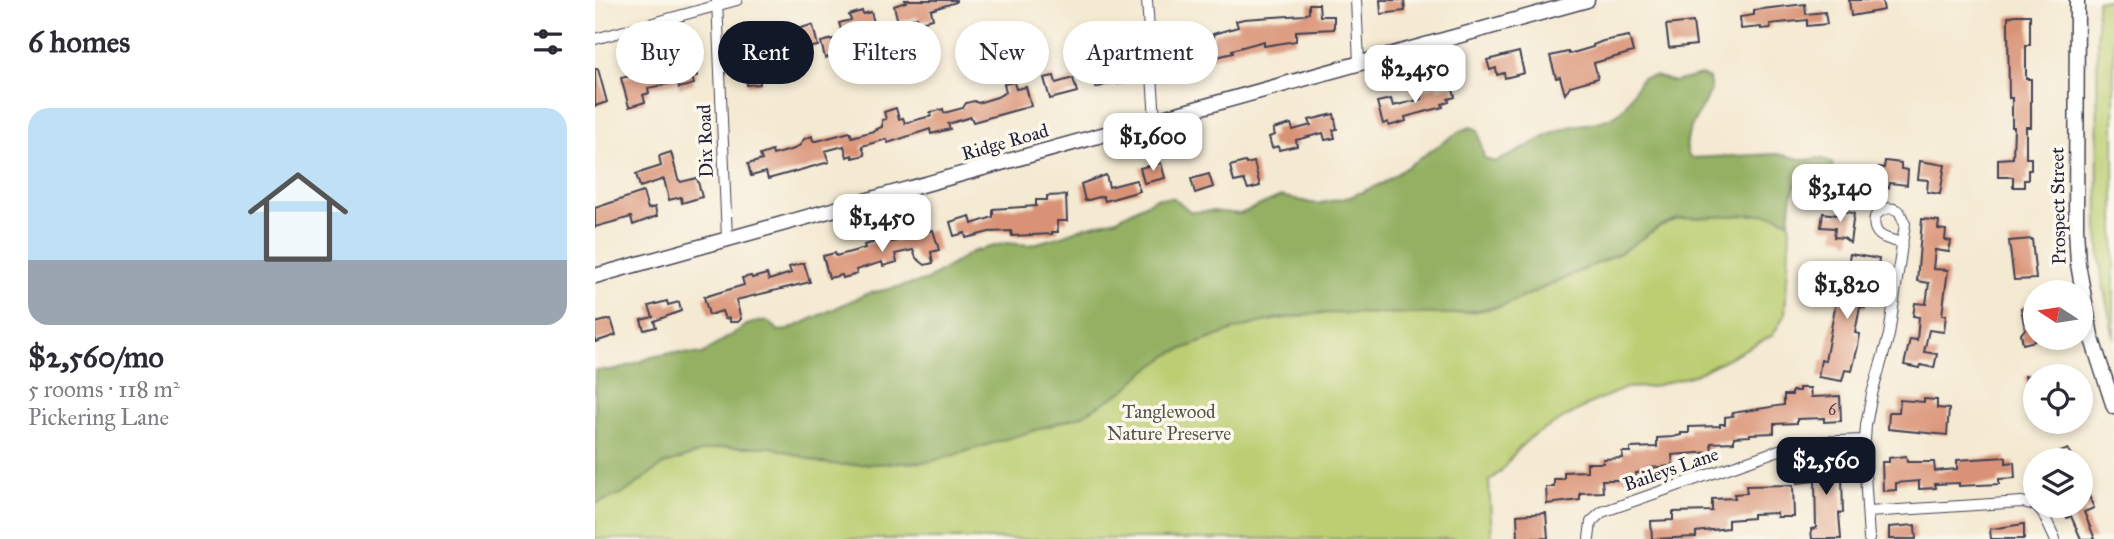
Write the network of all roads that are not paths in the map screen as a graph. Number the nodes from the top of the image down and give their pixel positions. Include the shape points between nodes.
1 (737, 0) edge
2 (1147, 0) edge
3 (1356, 0) edge
4 (1587, 0) edge
5 (2077, 0) edge
6 (717, 3) edge
7 (1551, 5) edge
8 (595, 39) edge
9 (1359, 62) junction
10 (1154, 120) junction
11 (727, 239) junction
12 (1902, 243) dead end
13 (595, 276) edge
14 (2114, 407) edge
15 (1865, 440) junction
16 (2023, 502) edge
17 (1868, 512) junction
18 (2045, 518) edge
19 (1589, 539) edge
20 (1869, 539) edge
21 (2055, 539) edge

1 - 6 street
2 - 10 street
3 - 9 street
4 - 7 street, Ridge Road
5 - 14 street, Prospect Street via 2078,264 2091,336
6 - 8 street
6 - 11 street, Dix Road
7 - 9 street, Ridge Road
9 - 10 street, Ridge Road
10 - 11 street, Ridge Road
11 - 13 street, Ridge Road
12 - 15 street via 1889,335
15 - 17 street
15 - 19 street, Baileys Lane via 1785,448 1602,512 1591,522
16 - 17 street
17 - 20 street
18 - 21 street

